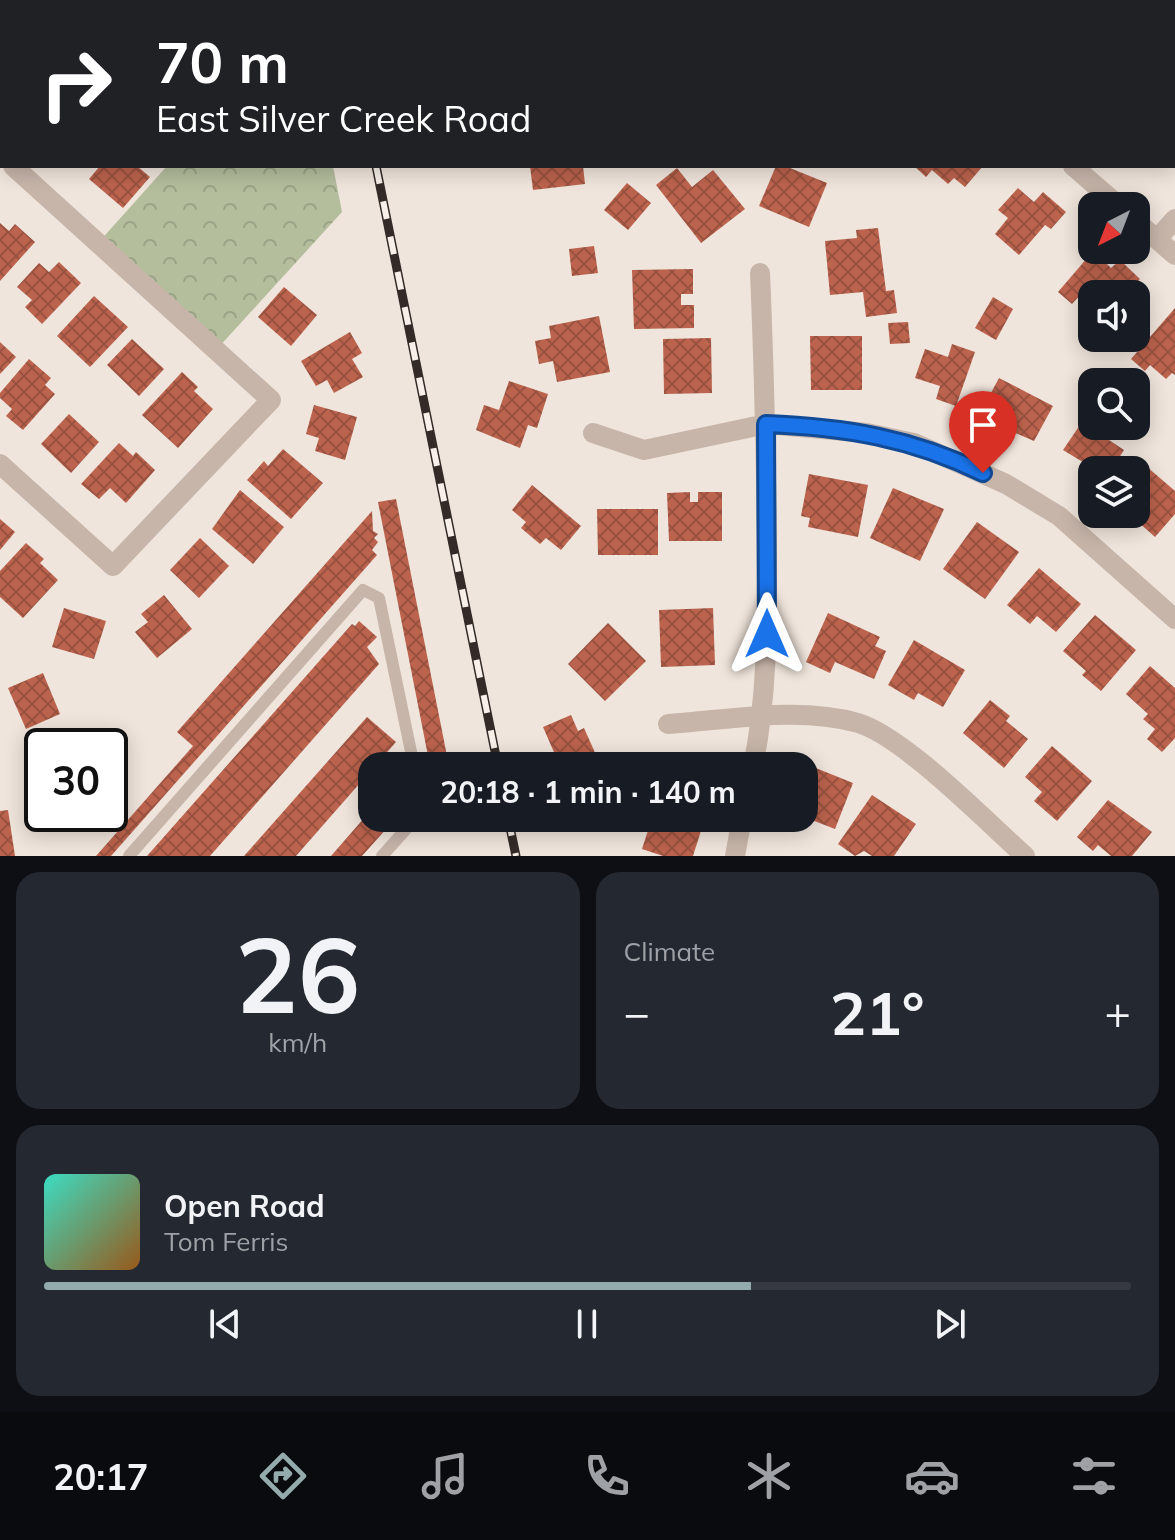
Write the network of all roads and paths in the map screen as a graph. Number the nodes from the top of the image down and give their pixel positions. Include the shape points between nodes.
1 (15, 168) edge
2 (1075, 168) edge
3 (1103, 192) edge
4 (1175, 219) edge
5 (1150, 233) edge
6 (1157, 239) junction
7 (1175, 255) edge
8 (760, 273) dead end
9 (766, 424) junction
10 (593, 433) dead end
11 (0, 464) edge
12 (1175, 619) edge
13 (763, 718) junction
14 (668, 724) dead end
15 (411, 752) edge
16 (756, 752) edge
17 (404, 832) edge
18 (739, 832) edge
19 (392, 845) junction
20 (129, 856) edge
21 (382, 856) edge
22 (402, 856) edge
23 (735, 856) edge
24 (1025, 856) edge

1 - 11 street via 271,400 113,566
2 - 3 street
4 - 6 street
5 - 6 street
6 - 7 street
8 - 9 street
9 - 10 street via 644,450
9 - 12 street via 867,433 914,443 959,461 1059,516
9 - 13 street
13 - 14 street
13 - 16 street
13 - 24 street via 810,715 860,723 898,744
15 - 20 lane via 379,598 363,590
17 - 19 lane
18 - 23 street
19 - 21 lane
19 - 22 lane

